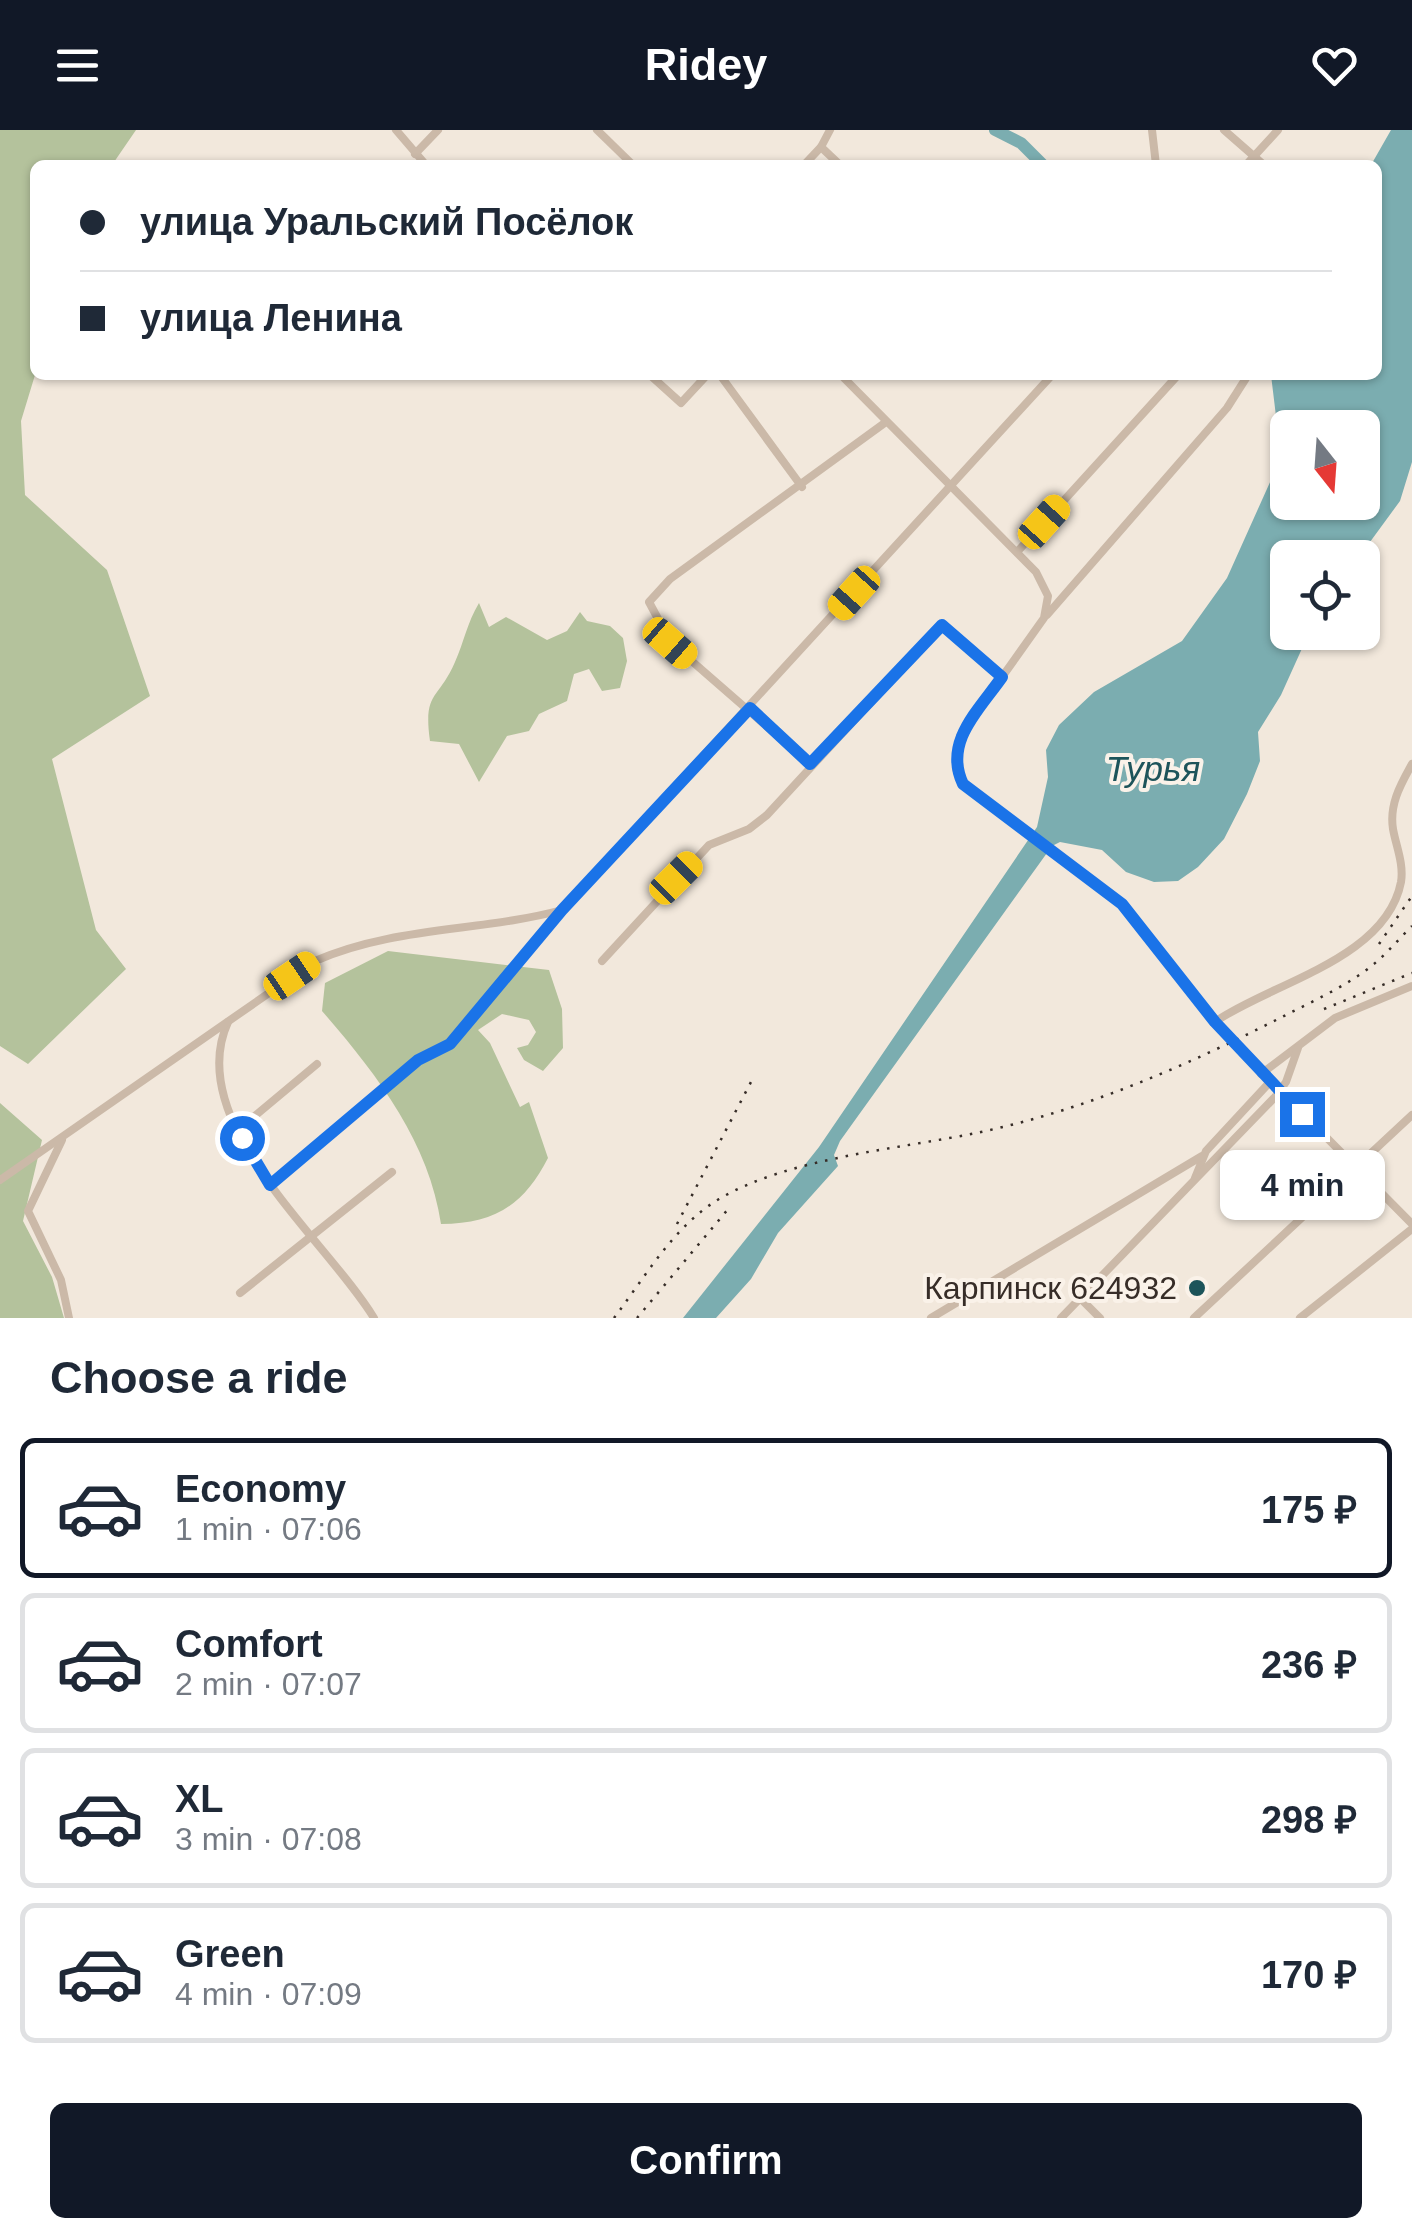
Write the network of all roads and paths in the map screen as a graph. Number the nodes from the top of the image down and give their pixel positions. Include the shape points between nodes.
1 (396, 130) edge
2 (438, 130) edge
3 (597, 130) edge
4 (830, 130) edge
5 (1152, 130) edge
6 (1224, 130) edge
7 (1278, 130) edge
8 (821, 147) junction
9 (414, 154) junction
10 (1254, 156) junction
11 (421, 160) edge
12 (628, 160) edge
13 (809, 160) edge
14 (835, 160) edge
15 (1155, 160) edge
16 (1250, 160) edge
17 (1258, 160) edge
18 (656, 380) edge
19 (702, 380) edge
20 (724, 380) edge
21 (846, 380) edge
22 (1047, 380) edge
23 (1173, 380) edge
24 (1245, 380) edge
25 (886, 422) junction
26 (802, 487) junction
27 (950, 487) junction
28 (1017, 552) junction
29 (1044, 618) junction
30 (1002, 677) junction
31 (750, 708) junction
32 (810, 764) junction
33 (1412, 764) edge
34 (562, 910) junction
35 (602, 961) dead end
36 (1412, 986) edge
37 (229, 1020) junction
38 (1215, 1022) junction
39 (1298, 1048) junction
40 (317, 1064) dead end
41 (1262, 1074) junction
42 (1270, 1082) junction
43 (1279, 1092) junction
44 (1412, 1115) edge
45 (238, 1130) junction
46 (62, 1140) junction
47 (1202, 1156) junction
48 (1356, 1165) junction
49 (392, 1172) dead end
50 (0, 1180) edge
51 (1193, 1182) junction
52 (270, 1185) junction
53 (1412, 1226) edge
54 (312, 1236) junction
55 (240, 1293) dead end
56 (1079, 1297) junction
57 (69, 1318) edge
58 (374, 1318) edge
59 (931, 1318) edge
60 (1061, 1318) edge
61 (1100, 1318) edge
62 (1194, 1318) edge
63 (1300, 1318) edge

1 - 9 street
2 - 9 street
3 - 12 street
4 - 8 street
5 - 15 street
6 - 10 street
7 - 10 street
8 - 13 street
8 - 14 street
9 - 11 street
10 - 16 street
10 - 17 street
18 - 19 street via 681,403
20 - 26 street
21 - 25 street
22 - 27 street
23 - 28 street
24 - 29 street
25 - 26 street
25 - 27 street
26 - 31 street via 670,579 649,602 670,643
27 - 28 street
27 - 31 street
28 - 29 street via 1044,583
29 - 30 street
30 - 32 street via 942,625
30 - 38 street via 960,736 956,769 976,798 1122,904
31 - 32 street
31 - 34 street
32 - 35 street via 748,830 709,845
33 - 38 street via 1393,805 1401,880 1372,930 1328,965
34 - 37 street via 341,949
34 - 52 street via 450,1044 418,1060
36 - 39 street via 1336,1018
37 - 45 street via 218,1066
37 - 46 street
38 - 41 street
39 - 41 street
39 - 43 street
40 - 45 street
41 - 42 street
42 - 43 street
42 - 47 street
43 - 48 street
43 - 51 street
44 - 48 street
45 - 52 street
46 - 50 street
46 - 57 street via 28,1210 61,1280
47 - 51 street
47 - 59 street
48 - 53 street
48 - 62 street
49 - 54 street
51 - 56 street
52 - 54 street
53 - 63 street
54 - 55 street
54 - 58 street
56 - 60 street
56 - 61 street

